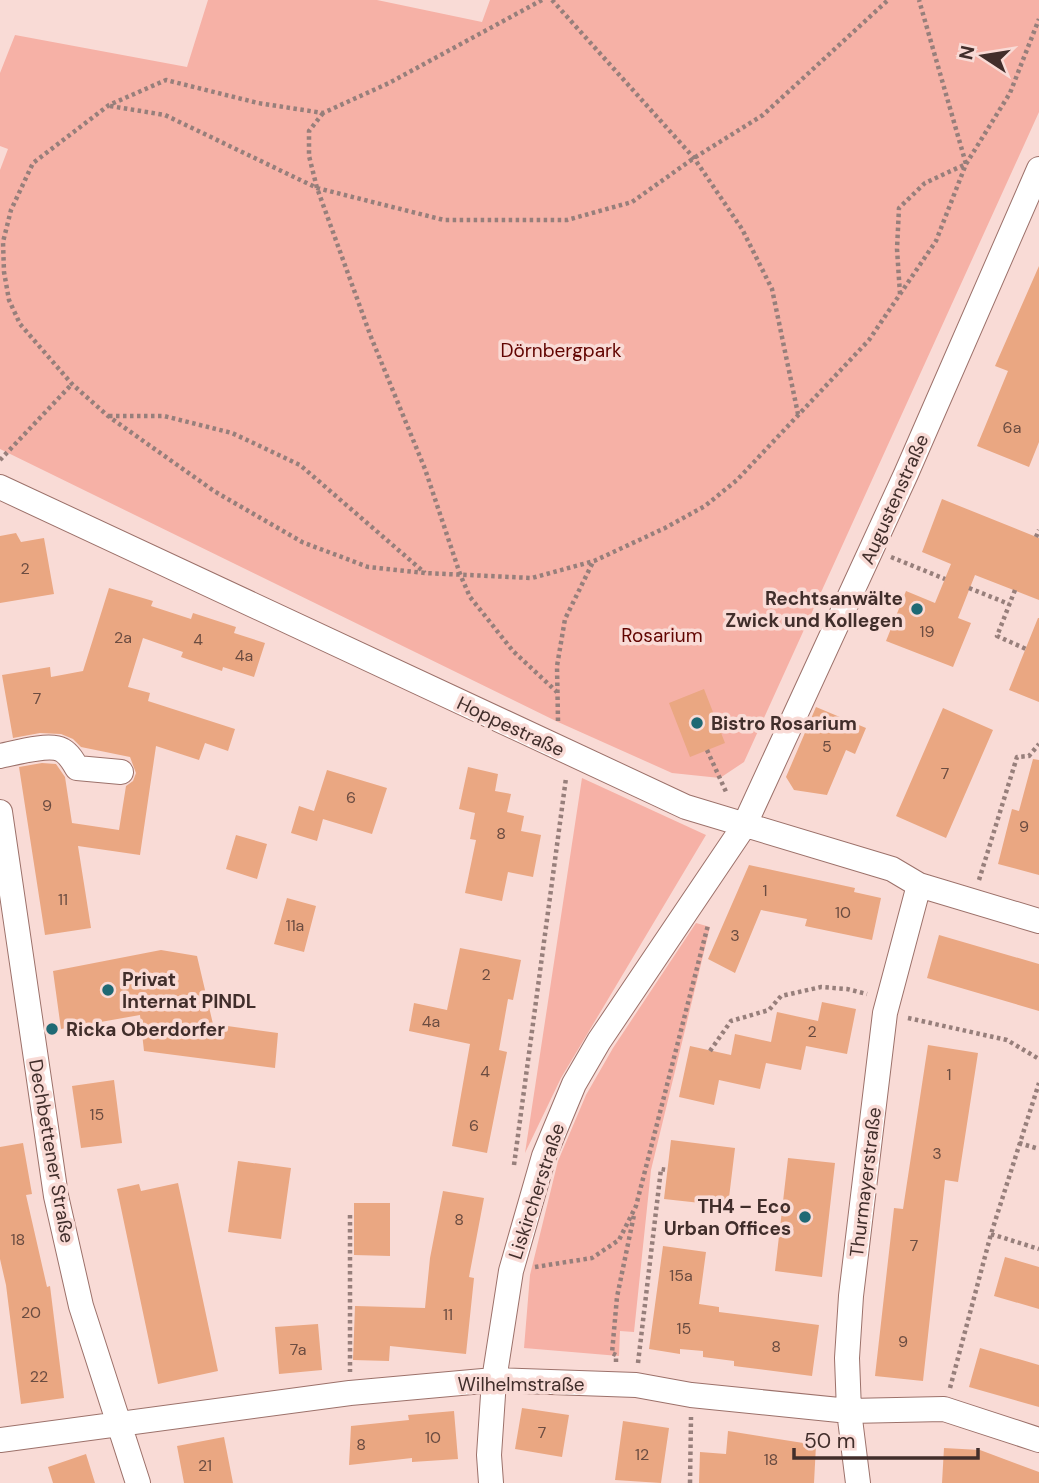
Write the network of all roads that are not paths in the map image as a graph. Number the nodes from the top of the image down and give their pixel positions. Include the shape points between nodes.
1 (1039, 169) edge
2 (0, 487) edge
3 (0, 756) edge
4 (121, 772) dead end
5 (0, 812) edge
6 (744, 826) junction
7 (919, 885) junction
8 (1039, 920) edge
9 (12, 977) edge
10 (494, 1380) junction
11 (849, 1411) junction
12 (118, 1426) junction
13 (0, 1440) edge
14 (1039, 1440) edge
15 (138, 1483) edge
16 (491, 1483) edge
17 (858, 1483) edge

1 - 6 street, Augustenstraße
2 - 6 street, Hoppestraße via 686,807
3 - 4 street via 57,748 77,768
5 - 9 street, Dechbettener Straße
6 - 7 street, Hoppestraße via 892,869
6 - 10 street, Liskircherstraße via 574,1084 544,1156 511,1271
7 - 8 street, Hoppestraße
7 - 11 street, Thurmayerstraße via 887,1007 851,1296
9 - 12 street, Dechbettener Straße via 81,1306
10 - 11 street, Wilhelmstraße via 625,1385
10 - 12 street, Wilhelmstraße via 350,1393
10 - 16 street, Liskircherstraße
11 - 14 street, Wilhelmstraße via 944,1409
11 - 17 street, Thurmayerstraße
12 - 13 street, Wilhelmstraße
12 - 15 street, Dechbettener Straße

